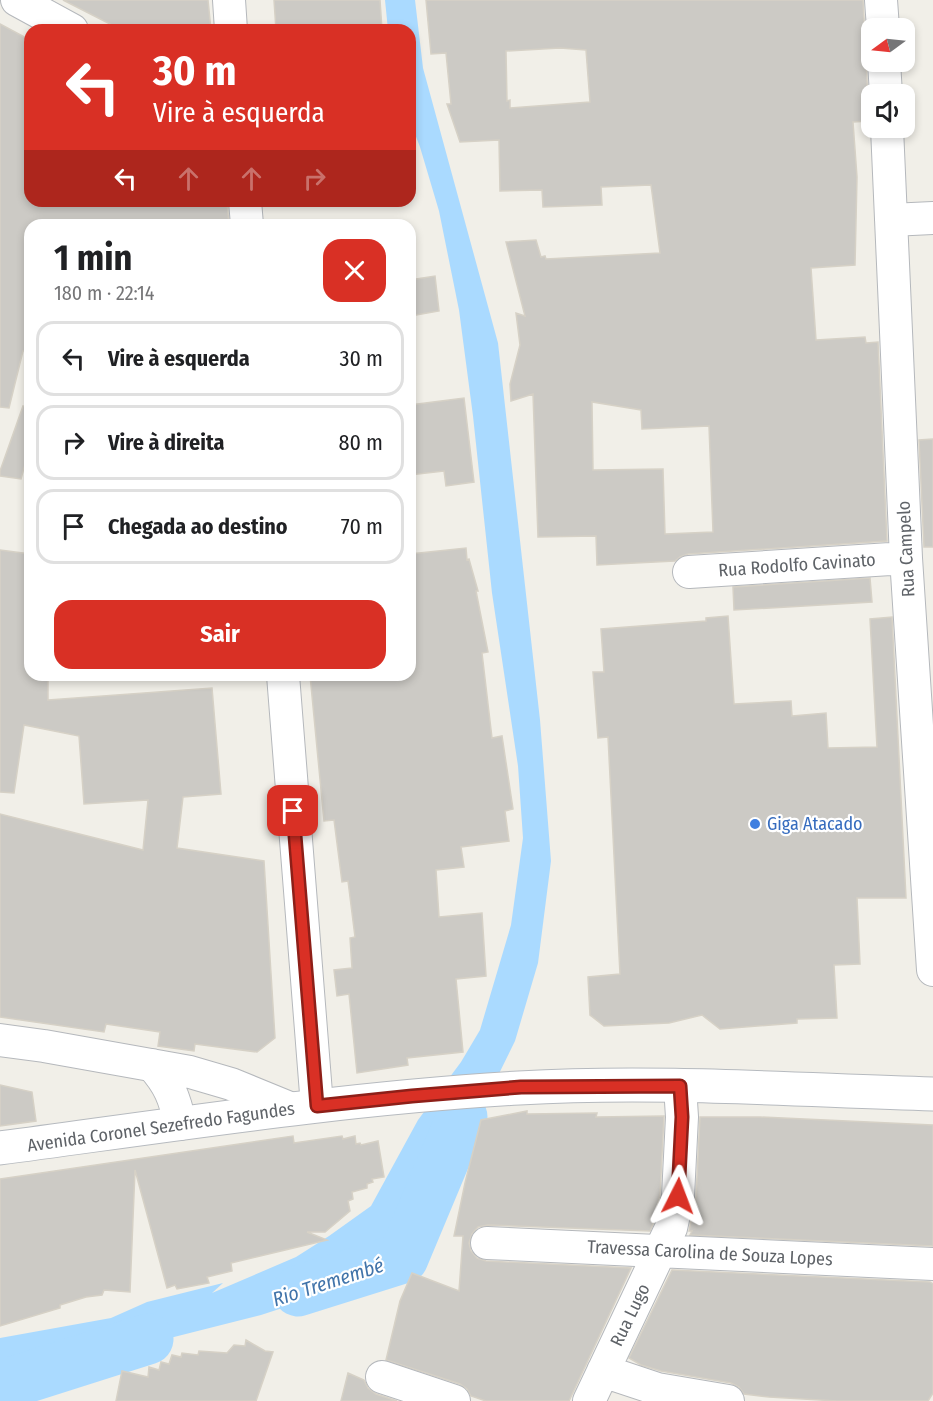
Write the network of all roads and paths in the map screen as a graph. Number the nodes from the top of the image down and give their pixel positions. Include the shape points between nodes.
1 (17, 0) edge
2 (229, 0) edge
3 (882, 0) edge
4 (883, 18) edge
5 (61, 24) edge
6 (231, 24) edge
7 (887, 138) edge
8 (933, 218) edge
9 (891, 220) junction
10 (906, 558) junction
11 (689, 572) dead end
12 (922, 634) edge
13 (283, 681) edge
14 (933, 968) edge
15 (0, 1040) edge
16 (152, 1065) junction
17 (680, 1086) junction
18 (933, 1094) edge
19 (304, 1108) junction
20 (180, 1124) junction
21 (0, 1148) edge
22 (487, 1243) dead end
23 (662, 1250) junction
24 (933, 1264) edge
25 (603, 1371) junction
26 (382, 1377) dead end
27 (454, 1401) edge
28 (589, 1401) edge
29 (728, 1401) edge

1 - 5 street
2 - 6 street
3 - 4 street
7 - 9 street, Rua Campelo
8 - 9 street
9 - 10 street, Rua Campelo
10 - 11 street, Rua Rodolfo Cavinato
10 - 12 street, Rua Campelo
12 - 14 street, Rua Campelo
13 - 19 street
15 - 16 street
16 - 19 street via 190,1072
16 - 20 street via 166,1081
17 - 18 main road, Avenida Coronel Sezefredo Fagundes
17 - 19 main road, Avenida Coronel Sezefredo Fagundes via 521,1087
17 - 23 street, Rua Lugo via 678,1196
19 - 20 main road, Avenida Coronel Sezefredo Fagundes
20 - 21 main road, Avenida Coronel Sezefredo Fagundes
22 - 23 street, Travessa Carolina de Souza Lopes
23 - 24 street, Travessa Carolina de Souza Lopes
23 - 25 street, Rua Lugo
25 - 28 street, Rua Lugo
25 - 29 street via 657,1389
26 - 27 street

